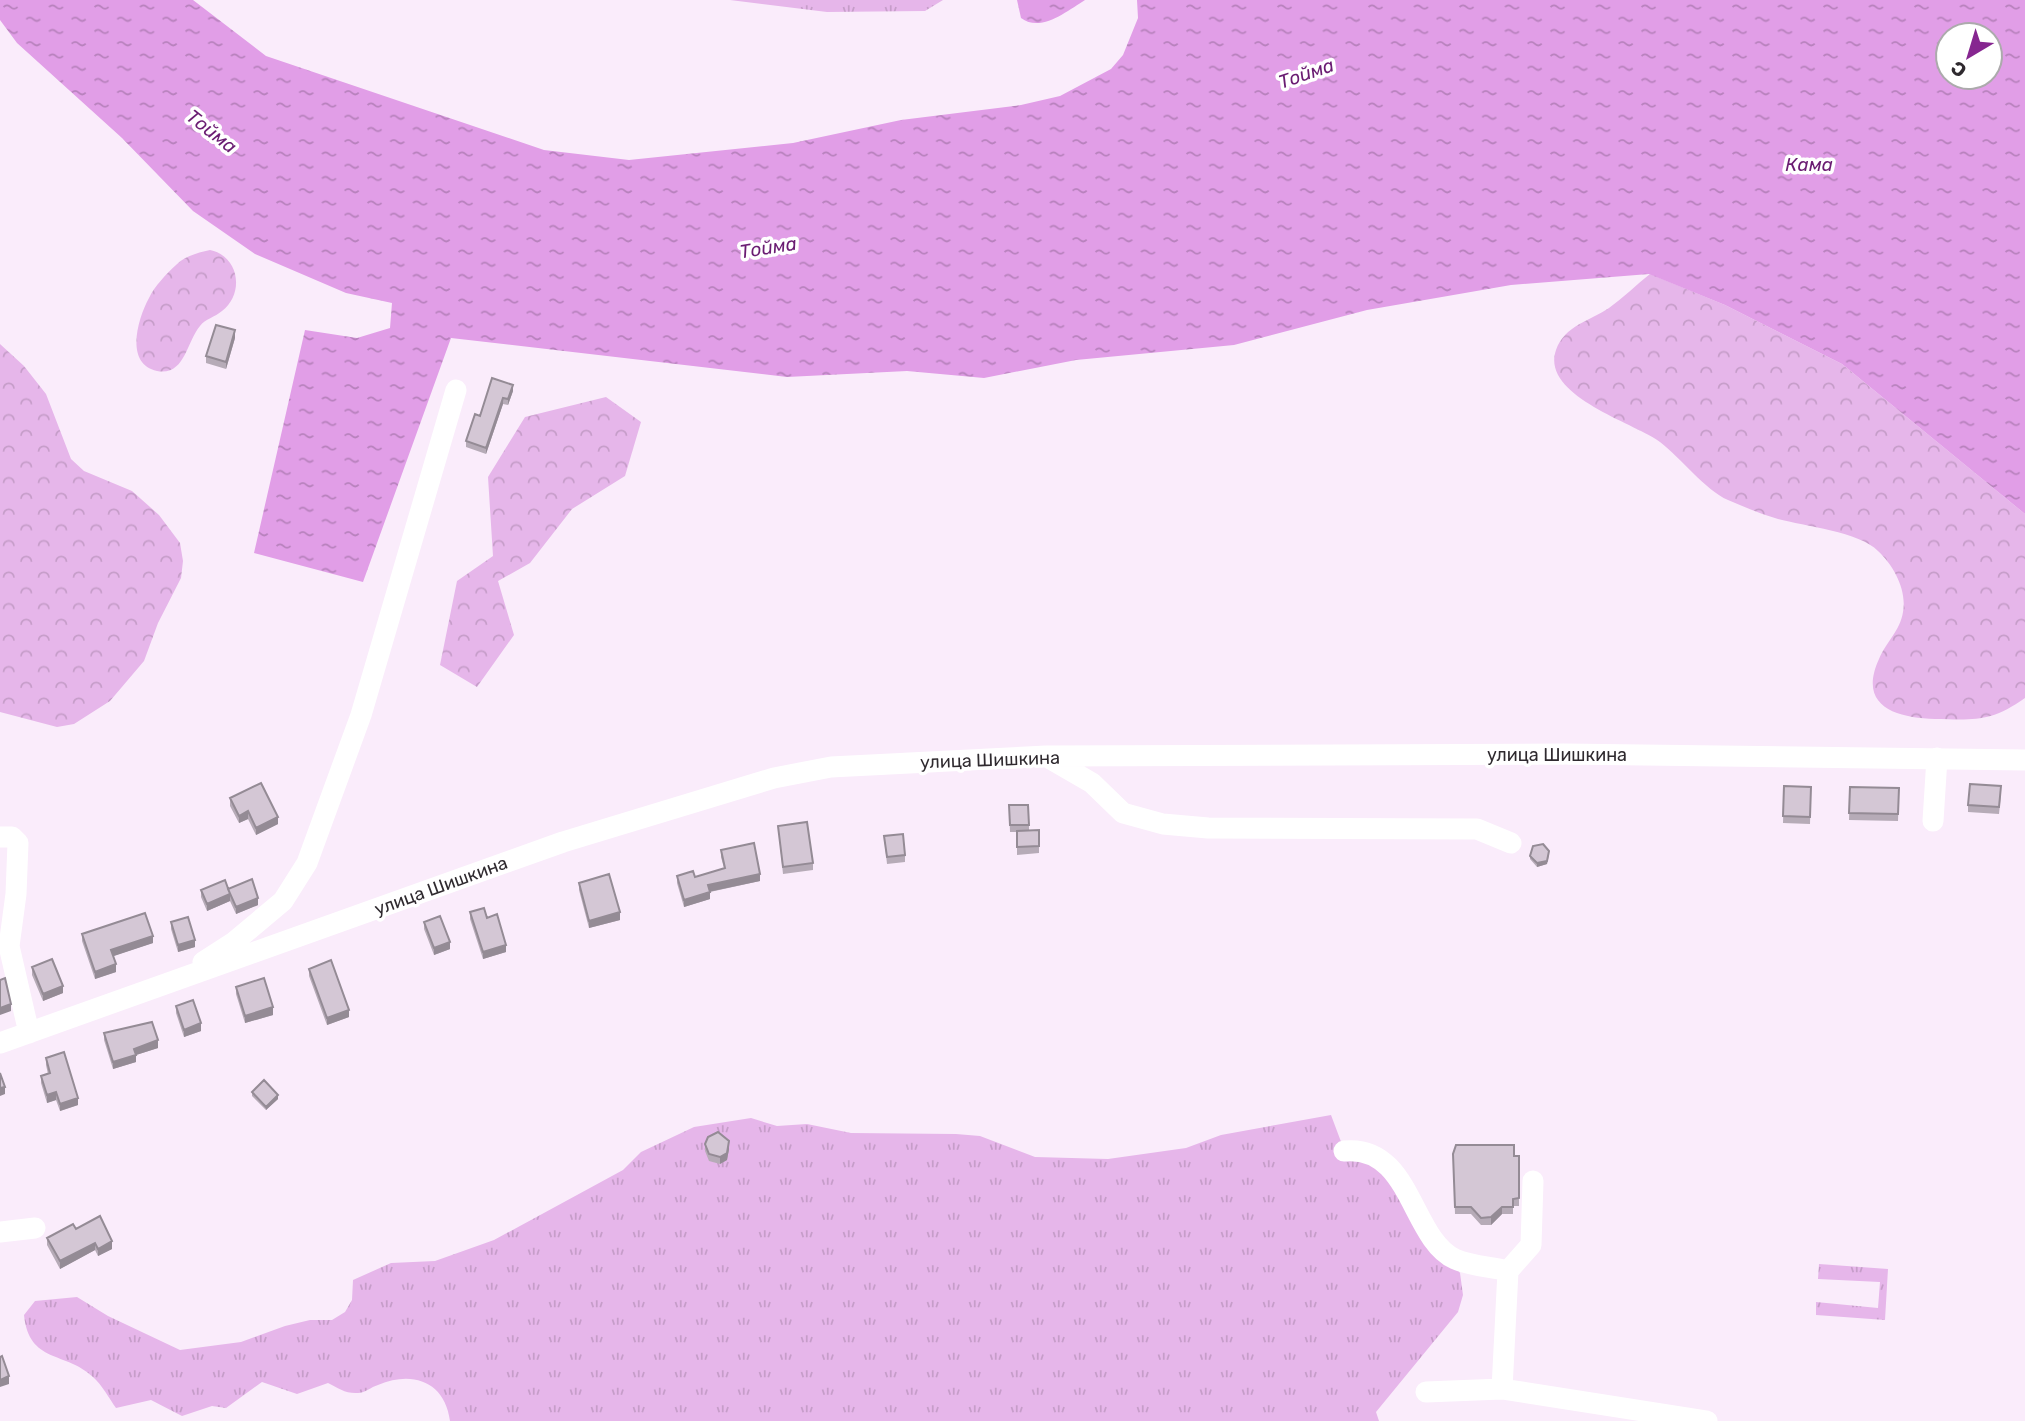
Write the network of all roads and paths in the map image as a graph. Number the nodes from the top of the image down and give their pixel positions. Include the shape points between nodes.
1 (456, 390) dead end
2 (1046, 756) junction
3 (1937, 758) junction
4 (2025, 760) edge
5 (1933, 821) dead end
6 (6, 837) edge
7 (1511, 843) dead end
8 (172, 982) junction
9 (29, 1033) junction
10 (0, 1043) edge
11 (1344, 1151) dead end
12 (1533, 1181) dead end
13 (35, 1228) dead end
14 (0, 1232) edge
15 (1508, 1271) junction
16 (1502, 1389) junction
17 (1426, 1392) dead end
18 (1707, 1421) edge

1 - 8 street via 361,715 298,882 234,942
2 - 3 street, улица Шишкина
2 - 7 street via 1092,783 1123,813 1163,824 1477,829
2 - 8 street, улица Шишкина via 831,767 774,778 563,842
3 - 4 street, улица Шишкина
3 - 5 street
6 - 9 street via 18,843 9,946
8 - 9 street, улица Шишкина
9 - 10 street, улица Шишкина
11 - 15 street via 1387,1164 1438,1244 1454,1259
12 - 15 street via 1531,1245
13 - 14 street
15 - 16 street
16 - 17 street
16 - 18 street

